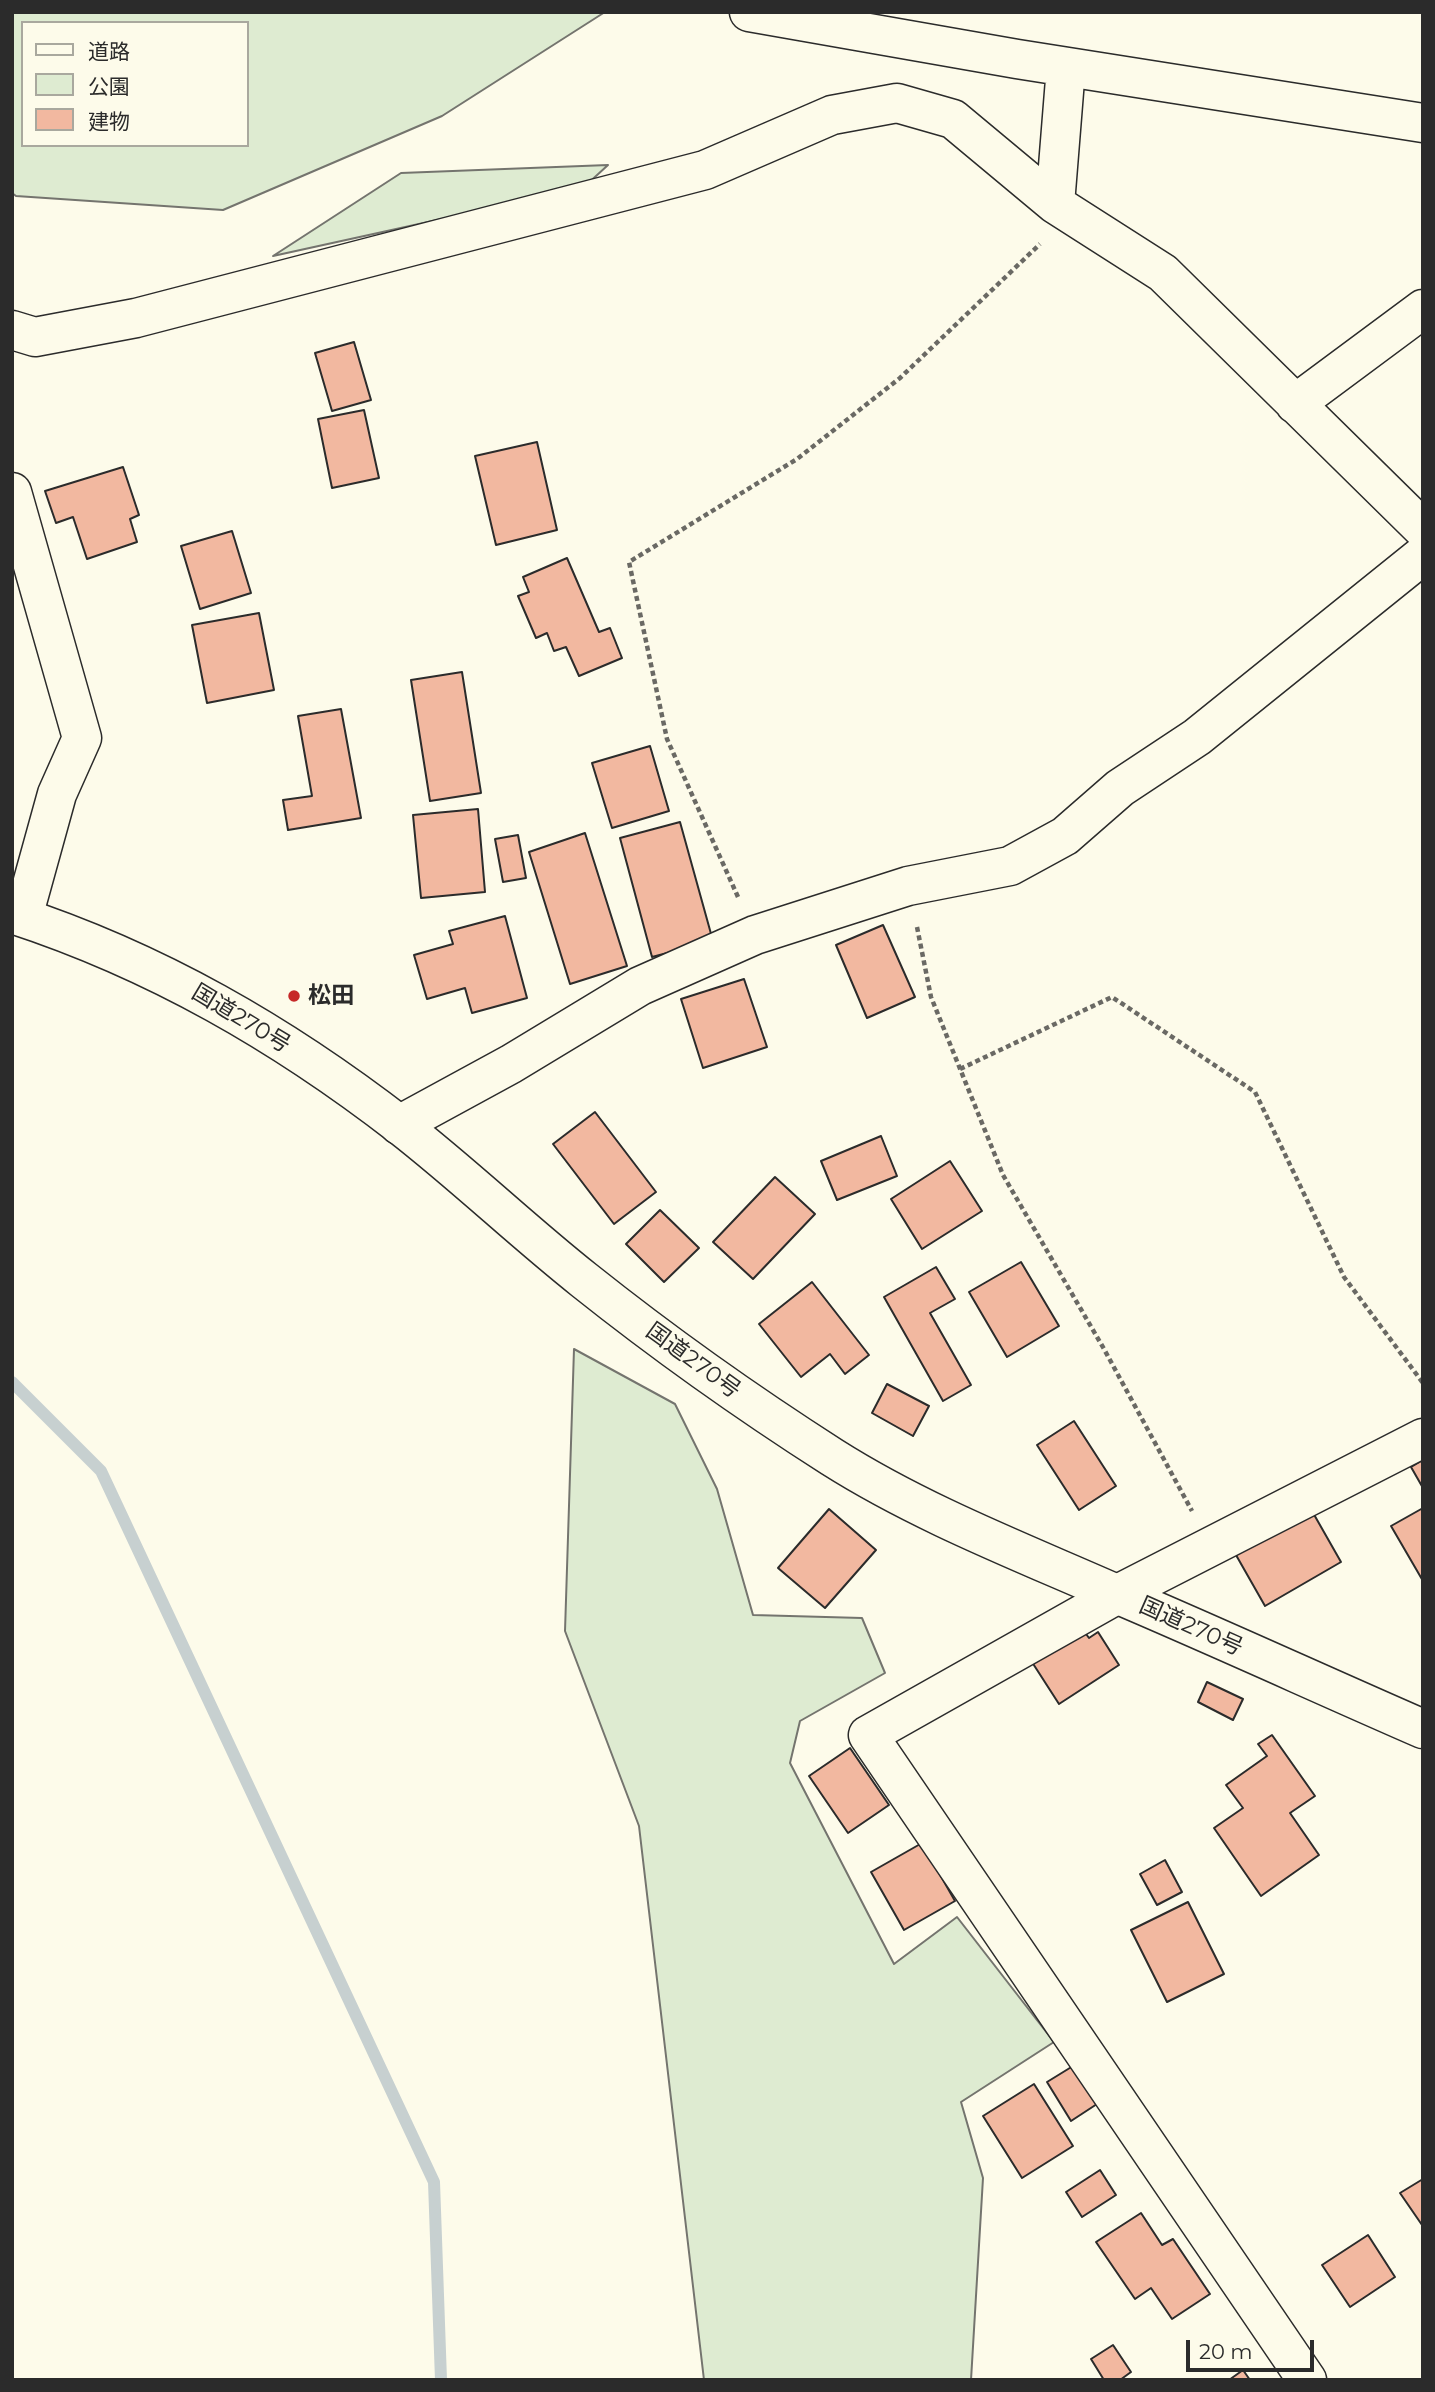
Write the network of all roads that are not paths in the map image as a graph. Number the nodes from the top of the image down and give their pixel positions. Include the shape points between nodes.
1 (749, 12) edge
2 (1066, 67) junction
3 (1423, 123) edge
4 (1055, 204) junction
5 (1423, 309) edge
6 (12, 330) edge
7 (1295, 404) junction
8 (12, 492) edge
9 (1423, 529) edge
10 (1423, 555) edge
11 (18, 915) edge
12 (399, 1125) junction
13 (1423, 1438) edge
14 (1118, 1594) junction
15 (1423, 1729) edge
16 (1307, 2380) edge

1 - 2 main road
2 - 3 main road
2 - 4 main road
4 - 6 main road via 953,119 897,103 832,114 705,170 136,318 36,337
4 - 7 main road via 1163,273
5 - 7 main road
7 - 9 main road
8 - 11 main road via 82,738 57,794
10 - 12 main road via 1197,737 1120,788 1065,836 1010,866 908,886 755,935 640,986 512,1065
11 - 12 main road, 国道270号 via 154,969 235,1012
12 - 14 main road, 国道270号 via 580,1277 835,1459 920,1505
13 - 14 main road
14 - 15 main road, 国道270号
14 - 16 main road via 868,1735

